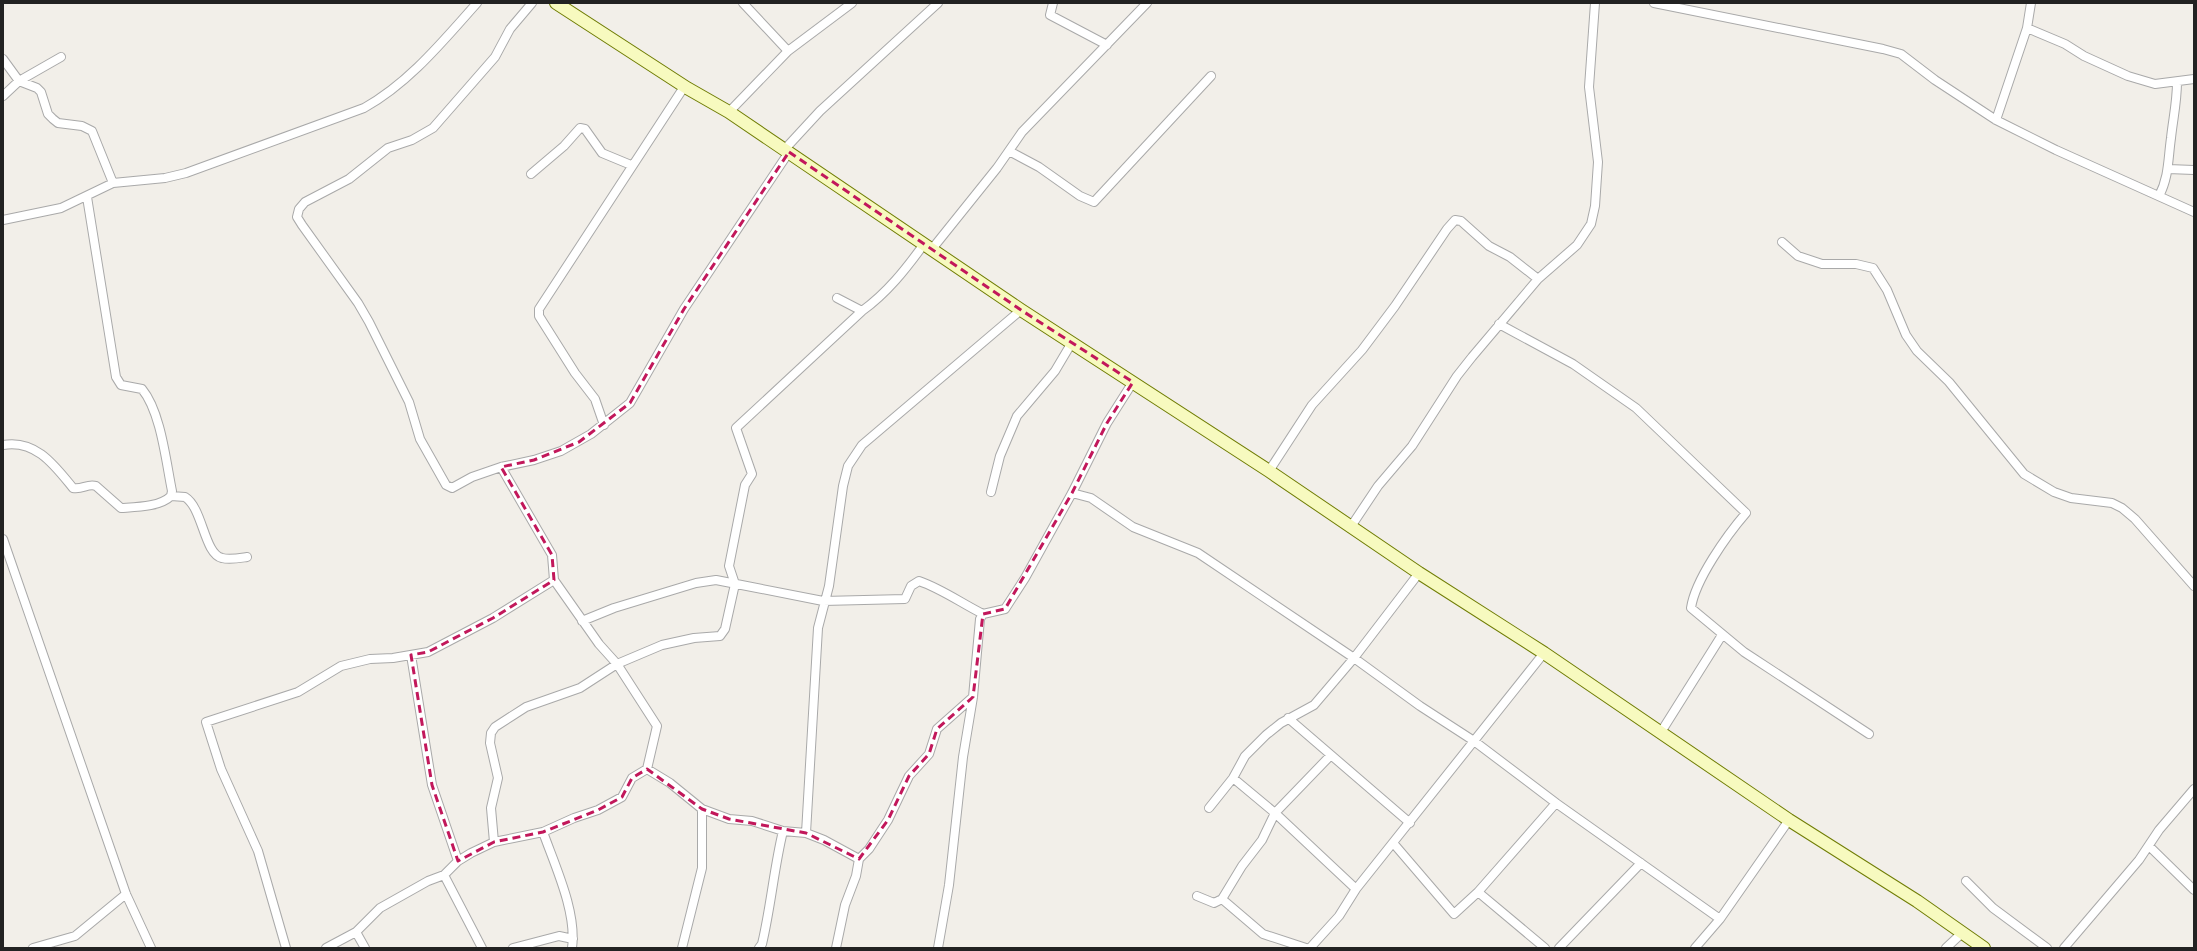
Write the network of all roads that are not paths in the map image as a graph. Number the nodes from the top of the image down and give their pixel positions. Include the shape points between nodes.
1 (477, 3) edge
2 (532, 3) edge
3 (556, 3) edge
4 (743, 3) edge
5 (852, 3) edge
6 (938, 3) edge
7 (1053, 3) edge
8 (1147, 3) edge
9 (1595, 3) edge
10 (1654, 3) edge
11 (2032, 3) edge
12 (2027, 28) junction
13 (1107, 45) junction
14 (788, 51) junction
15 (61, 57) dead end
16 (3, 58) edge
17 (1211, 76) dead end
18 (2194, 79) edge
19 (18, 81) junction
20 (2177, 82) junction
21 (684, 87) junction
22 (3, 96) edge
23 (729, 112) junction
24 (1996, 120) junction
25 (786, 151) junction
26 (1009, 151) junction
27 (631, 165) junction
28 (2168, 169) junction
29 (2194, 170) edge
30 (531, 174) dead end
31 (113, 183) junction
32 (2159, 196) junction
33 (86, 197) junction
34 (2194, 212) edge
35 (3, 220) edge
36 (1782, 242) dead end
37 (928, 247) junction
38 (1538, 279) junction
39 (836, 298) dead end
40 (1021, 310) junction
41 (862, 312) junction
42 (1499, 324) junction
43 (1071, 344) junction
44 (1133, 382) junction
45 (604, 424) junction
46 (3, 444) edge
47 (501, 467) junction
48 (1269, 472) junction
49 (991, 492) dead end
50 (1072, 493) junction
51 (171, 496) junction
52 (1350, 528) junction
53 (3, 539) edge
54 (248, 557) dead end
55 (1419, 573) junction
56 (554, 580) junction
57 (735, 584) junction
58 (2194, 586) edge
59 (823, 601) junction
60 (983, 614) junction
61 (582, 621) junction
62 (1722, 635) junction
63 (1544, 653) junction
64 (411, 655) junction
65 (1354, 658) junction
66 (617, 664) junction
67 (973, 697) junction
68 (1288, 718) junction
69 (1661, 732) junction
70 (1869, 734) dead end
71 (1474, 741) junction
72 (1330, 756) junction
73 (648, 769) junction
74 (1233, 778) junction
75 (2194, 789) edge
76 (1556, 802) junction
77 (1209, 808) dead end
78 (702, 809) junction
79 (1275, 813) junction
80 (1790, 820) junction
81 (1410, 823) junction
82 (783, 831) junction
83 (543, 832) junction
84 (806, 833) junction
85 (494, 842) junction
86 (1394, 844) junction
87 (2149, 846) junction
88 (859, 859) junction
89 (458, 861) junction
90 (1641, 863) junction
91 (444, 875) junction
92 (1966, 881) dead end
93 (1356, 889) junction
94 (2194, 890) edge
95 (1478, 892) junction
96 (126, 894) junction
97 (1197, 896) dead end
98 (1222, 899) junction
99 (1720, 919) junction
100 (356, 932) junction
101 (1962, 933) junction
102 (573, 944) edge
103 (33, 948) edge
104 (151, 948) edge
105 (286, 948) edge
106 (326, 948) edge
107 (365, 948) edge
108 (482, 948) edge
109 (513, 948) edge
110 (682, 948) edge
111 (759, 948) edge
112 (836, 948) edge
113 (938, 948) edge
114 (1306, 948) edge
115 (1310, 948) edge
116 (1545, 948) edge
117 (1559, 948) edge
118 (1695, 948) edge
119 (1946, 948) edge
120 (1984, 948) edge
121 (2047, 948) edge
122 (2064, 948) edge

1 - 31 street via 434,52 385,97 364,108 186,173 165,178
2 - 47 street via 510,29 495,57 433,128 412,140 388,148 349,179 305,202 299,209 298,217 369,322 409,402 420,439 446,485 452,488 472,477
3 - 21 main road
4 - 14 street
5 - 14 street
6 - 25 street via 820,111
7 - 13 street via 1050,15
8 - 13 street
9 - 38 street via 1589,77 1598,162 1595,206 1591,224 1577,245
10 - 24 street via 1900,54
11 - 12 street
12 - 20 street via 2128,76 2155,84
12 - 24 street
13 - 26 street via 1022,132
14 - 23 street
15 - 19 street
16 - 19 street
17 - 26 street via 1094,202 1080,196 1039,167
18 - 20 street
19 - 22 street
19 - 31 street via 41,92 48,114 58,123 82,126 92,131
20 - 28 street via 2177,106
21 - 23 main road
21 - 27 street
23 - 25 main road
24 - 32 street
25 - 37 main road
25 - 45 street via 684,309 630,403
26 - 37 street
27 - 30 street via 602,153 585,130 580,128 564,146
27 - 45 street via 539,309 539,316 594,398
28 - 29 street
28 - 32 street via 2166,183
31 - 33 street
32 - 34 street
33 - 35 street via 61,208
33 - 51 street via 116,377 121,386 142,389 149,399 158,423
36 - 58 street via 1798,256 1822,264 1856,264 1873,268 1887,290 1906,335 1917,351 1949,382 2024,474 2036,483 2060,494 2112,503 2122,508 2135,519
37 - 40 main road
37 - 41 street
38 - 42 street
38 - 48 street via 1510,257 1489,246 1461,221 1455,220 1362,350 1312,405
39 - 41 street
40 - 43 main road
40 - 59 street via 862,445 848,466 829,586
41 - 57 street via 736,428 752,474 745,485 729,566
42 - 52 street via 1456,376 1412,446 1378,486
42 - 62 street via 1573,364 1636,408 1746,513 1731,531 1693,595 1691,608
43 - 44 main road
43 - 49 street via 1055,371 1018,416 1000,456
44 - 48 main road
44 - 50 street via 1107,423
45 - 47 street via 561,451
46 - 51 street via 26,446 43,454 73,488 79,489 91,484 96,486 121,508 145,506 167,500
47 - 56 street via 552,555
48 - 52 main road
50 - 60 street via 1005,609
50 - 65 street via 1091,498 1133,527 1198,553
51 - 54 street via 189,499 216,555 222,558
52 - 55 main road
53 - 96 street
55 - 63 main road
55 - 65 street
56 - 61 street
56 - 64 street via 493,618 428,652
57 - 59 street
57 - 61 street via 716,580 696,583 614,608
57 - 66 street via 725,629 720,636 694,638 662,645
59 - 60 street via 904,599 911,586 919,581 937,587 958,602
59 - 84 street via 818,628
60 - 67 street via 980,620
61 - 66 street
62 - 69 street
62 - 70 street
63 - 69 main road
63 - 71 street
64 - 89 street via 432,785
64 - 105 street via 370,659 341,666 298,692 206,722 221,769 258,851
65 - 68 street via 1314,705
65 - 71 street
66 - 73 street via 657,726
66 - 85 street via 580,688 526,707 495,727 491,733 490,743 498,778 491,808
67 - 88 street via 937,728 929,754 909,776 888,820 870,848
67 - 113 street via 963,757 949,885
68 - 72 street
68 - 74 street via 1245,756
69 - 80 main road
71 - 76 street
71 - 81 street
72 - 79 street
72 - 81 street
73 - 78 street
73 - 83 street via 632,778 622,797 598,810
74 - 77 street
74 - 79 street
75 - 87 street via 2159,830
76 - 90 street
76 - 95 street
78 - 82 street via 729,819 752,821
78 - 110 street via 702,868
79 - 93 street
79 - 98 street via 1262,840
80 - 99 street
80 - 101 main road via 1917,901
81 - 86 street
82 - 84 street
82 - 111 street via 771,907
83 - 85 street
83 - 102 street via 567,901
84 - 88 street
85 - 89 street
86 - 93 street
86 - 95 street via 1454,914
87 - 94 street
87 - 122 street
88 - 112 street via 856,876 845,905
89 - 91 street
90 - 99 street
90 - 117 street
91 - 100 street via 380,908
91 - 108 street
92 - 121 street via 1993,908
93 - 115 street via 1339,916
95 - 116 street
96 - 103 street via 75,936
96 - 104 street
97 - 98 street via 1214,903
98 - 114 street via 1263,934
99 - 118 street
100 - 106 street
100 - 107 street
101 - 119 street
101 - 120 main road
102 - 109 street via 559,936

